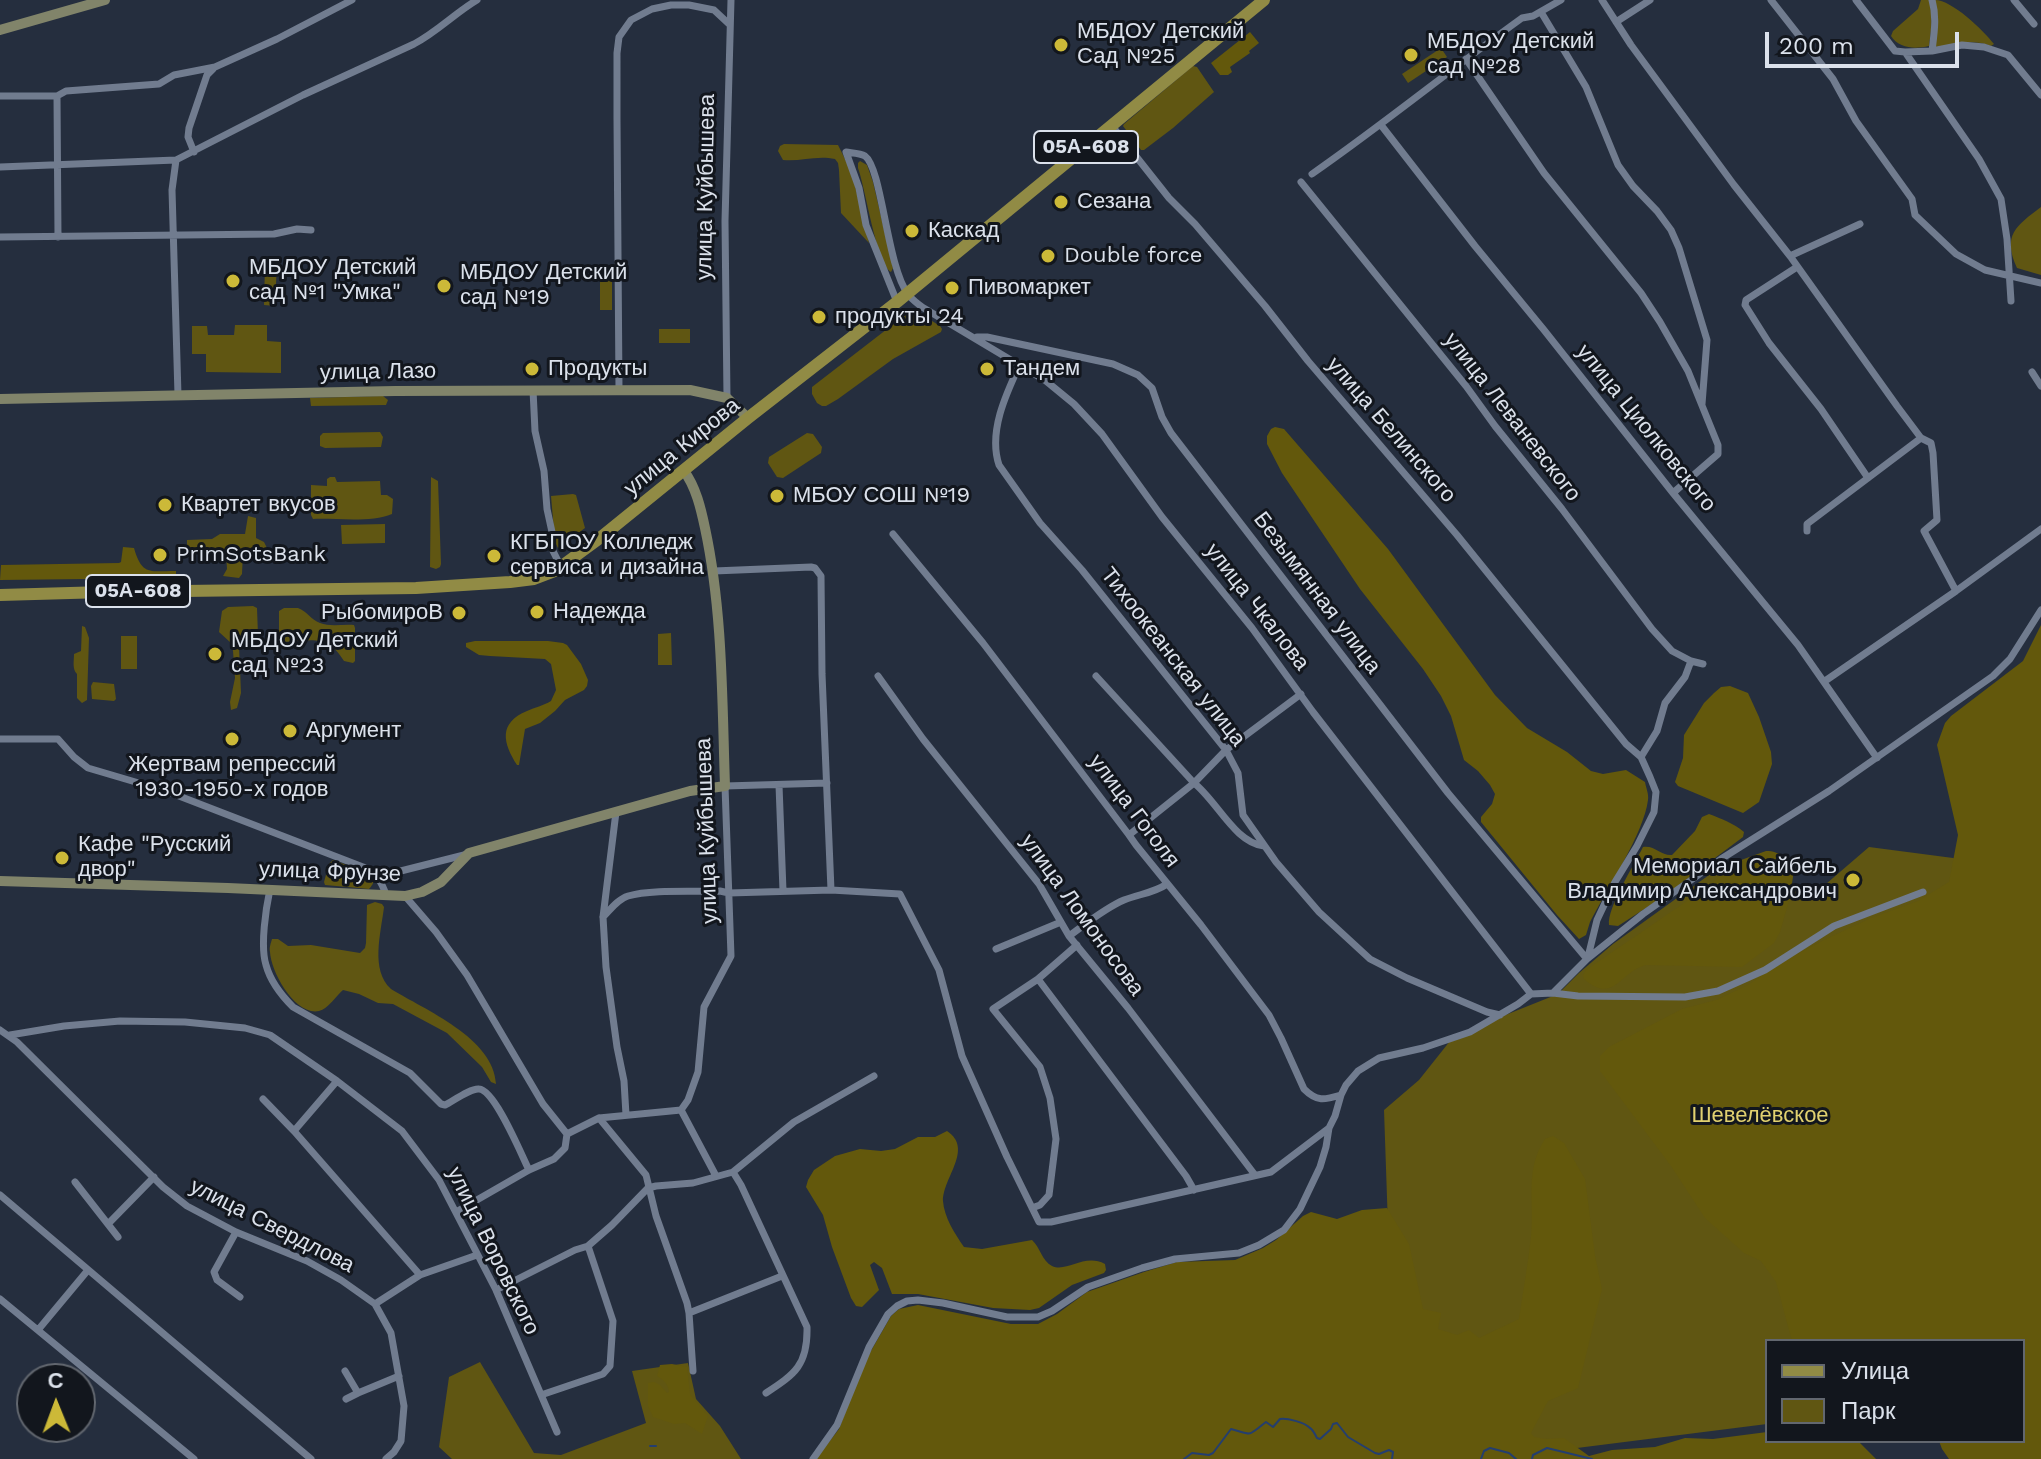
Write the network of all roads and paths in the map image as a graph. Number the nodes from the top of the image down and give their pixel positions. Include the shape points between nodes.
1 (105, 0) edge
2 (352, 0) edge
3 (477, 0) edge
4 (731, 0) edge
5 (1264, 0) edge
6 (1561, 0) edge
7 (1602, 0) edge
8 (1650, 0) edge
9 (1771, 0) edge
10 (1856, 0) edge
11 (1932, 0) edge
12 (2014, 0) edge
13 (63, 5) edge
14 (1541, 12) junction
15 (1616, 22) junction
16 (729, 24) junction
17 (2034, 24) dead end
18 (0, 30) edge
19 (1932, 51) junction
20 (1905, 52) junction
21 (1466, 59) junction
22 (215, 67) junction
23 (2041, 95) edge
24 (0, 96) edge
25 (57, 96) junction
26 (1381, 125) junction
27 (1112, 126) junction
28 (194, 152) junction
29 (176, 160) junction
30 (57, 166) junction
31 (0, 167) edge
32 (1312, 174) dead end
33 (1301, 182) dead end
34 (1860, 224) dead end
35 (311, 230) dead end
36 (174, 234) junction
37 (0, 237) edge
38 (58, 237) junction
39 (1790, 256) junction
40 (1797, 267) junction
41 (2009, 276) junction
42 (2041, 283) edge
43 (902, 298) junction
44 (2011, 301) dead end
45 (972, 337) junction
46 (1020, 364) junction
47 (2032, 372) dead end
48 (2041, 386) edge
49 (619, 389) junction
50 (533, 390) junction
51 (178, 395) junction
52 (727, 398) junction
53 (0, 399) edge
54 (1702, 406) junction
55 (748, 418) junction
56 (1921, 438) junction
57 (684, 471) junction
58 (1868, 478) junction
59 (1673, 493) junction
60 (2041, 529) edge
61 (1807, 531) dead end
62 (893, 534) dead end
63 (561, 567) junction
64 (714, 571) junction
65 (1956, 591) junction
66 (0, 595) edge
67 (2041, 610) edge
68 (1691, 661) junction
69 (1703, 664) dead end
70 (878, 676) dead end
71 (1096, 676) dead end
72 (1825, 681) junction
73 (1301, 694) junction
74 (0, 739) edge
75 (1226, 750) junction
76 (1641, 757) junction
77 (1877, 758) junction
78 (827, 783) junction
79 (1194, 783) junction
80 (779, 785) junction
81 (725, 786) junction
82 (616, 812) junction
83 (1129, 835) junction
84 (1264, 846) junction
85 (469, 853) junction
86 (377, 877) junction
87 (0, 881) edge
88 (1167, 884) junction
89 (270, 889) junction
90 (831, 890) junction
91 (783, 891) junction
92 (1923, 892) dead end
93 (729, 893) junction
94 (386, 895) junction
95 (405, 896) junction
96 (603, 917) junction
97 (1061, 922) junction
98 (1069, 936) junction
99 (1077, 945) junction
100 (996, 949) dead end
101 (1587, 959) junction
102 (1038, 979) junction
103 (1553, 993) junction
104 (1531, 994) junction
105 (1500, 1015) junction
106 (0, 1030) edge
107 (10, 1035) junction
108 (874, 1076) dead end
109 (337, 1081) junction
110 (1341, 1095) junction
111 (263, 1099) dead end
112 (681, 1110) junction
113 (626, 1115) junction
114 (599, 1118) junction
115 (1329, 1128) junction
116 (294, 1131) junction
117 (567, 1134) junction
118 (529, 1170) junction
119 (733, 1172) junction
120 (1255, 1175) junction
121 (716, 1176) junction
122 (154, 1177) junction
123 (75, 1182) dead end
124 (648, 1188) junction
125 (1194, 1190) junction
126 (0, 1195) edge
127 (1032, 1208) junction
128 (456, 1212) junction
129 (108, 1224) junction
130 (236, 1232) junction
131 (118, 1237) dead end
132 (588, 1246) junction
133 (477, 1255) junction
134 (88, 1270) junction
135 (420, 1275) junction
136 (782, 1276) junction
137 (496, 1290) junction
138 (240, 1297) dead end
139 (0, 1299) edge
140 (375, 1304) junction
141 (689, 1313) junction
142 (38, 1330) junction
143 (345, 1371) dead end
144 (693, 1371) dead end
145 (399, 1376) junction
146 (358, 1393) junction
147 (766, 1393) dead end
148 (541, 1395) junction
149 (346, 1399) dead end
150 (557, 1432) dead end
151 (194, 1459) edge
152 (311, 1459) edge
153 (386, 1459) edge
154 (813, 1459) edge

1 - 13 main road
2 - 22 street
3 - 28 street via 427,38
4 - 16 street, улица Куйбышева
5 - 27 main road, улица Кирова / 05А-608
6 - 14 street
7 - 15 street
8 - 15 street
9 - 41 street via 1833,79 1912,199 1915,215 1956,254
10 - 20 street via 1895,51
11 - 19 street
12 - 17 street
13 - 18 main road
14 - 21 street via 1522,18
14 - 54 street via 1586,87 1618,165 1671,230 1679,248 1707,340
15 - 39 street
16 - 49 street via 714,10 671,5 631,20 619,37
16 - 52 street, улица Куйбышева
19 - 20 street
19 - 23 street via 1973,45 2008,55
20 - 41 street via 2001,199
21 - 26 street
21 - 54 street via 1544,173 1641,293 1679,353
22 - 25 street via 174,75 159,84
22 - 28 street via 207,75 189,128
24 - 25 street
25 - 30 street
26 - 32 street
26 - 59 street, улица Циолковского
27 - 43 main road, улица Кирова / 05А-608
27 - 76 street, улица Белинского
28 - 29 street
29 - 30 street
29 - 36 street
30 - 31 street
30 - 38 street
33 - 68 street, улица Леваневского via 1652,629 1672,651
34 - 39 street
35 - 36 street
36 - 38 street
36 - 51 street
37 - 38 street
39 - 40 street
40 - 56 street
40 - 58 street via 1745,305
41 - 42 street
41 - 44 street
43 - 43 street via 869,160 846,152 866,225
43 - 45 street, улица Чкалова
43 - 55 main road, улица Кирова / 05А-608
45 - 46 street, улица Чкалова
45 - 101 street, Безымянная улица via 1113,364 1149,384 1171,433 1448,793
46 - 73 street, улица Чкалова via 1061,392 1102,434
46 - 75 street, Тихоокеанская улица via 997,430 999,465 1040,523
47 - 48 street
49 - 50 main road, улица Лазо
49 - 52 main road, улица Лазо via 690,390
50 - 51 main road, улица Лазо
50 - 63 street via 550,545
51 - 53 main road, улица Лазо
52 - 55 main road
54 - 59 street via 1718,454
55 - 57 main road, улица Кирова / 05А-608
56 - 58 street
56 - 65 street via 1933,447 1937,516 1924,531
57 - 63 main road, улица Кирова / 05А-608
57 - 64 main road, улица Куйбышева via 703,518
58 - 61 street via 1807,524
59 - 72 street, улица Циолковского
60 - 65 street
62 - 83 street, улица Гоголя
63 - 66 main road, улица Кирова / 05А-608 via 534,579 449,587
64 - 78 street via 804,567 819,572
64 - 81 main road, улица Куйбышева
65 - 72 street
67 - 77 street via 1993,676
68 - 69 street, улица Леваневского
68 - 76 street
70 - 97 street, улица Ломоносова via 1039,884
71 - 79 street
72 - 77 street, улица Циолковского
73 - 75 street
73 - 104 street, улица Чкалова
74 - 86 street via 58,739 88,768 166,791
75 - 79 street
75 - 84 street, Тихоокеанская улица via 1238,773 1243,815
76 - 101 street via 1656,792 1654,812 1597,920
77 - 101 street via 1708,868
78 - 80 street
78 - 90 street
79 - 83 street
79 - 84 street via 1249,842
80 - 81 street
80 - 91 street
81 - 82 main road
81 - 93 street, улица Куйбышева
82 - 85 main road
82 - 96 street
83 - 88 street, улица Гоголя
84 - 105 street, Тихоокеанская улица via 1319,912 1370,959
85 - 86 street
85 - 95 main road, улица Фрунзе via 441,882
86 - 94 street
87 - 89 main road, улица Фрунзе
88 - 98 street via 1119,903
88 - 110 street, улица Гоголя via 1269,1015 1304,1089 1318,1099
89 - 94 main road, улица Фрунзе
89 - 118 street via 265,959 288,1003 410,1073 441,1104 479,1088 490,1094
90 - 91 street
90 - 127 street via 903,898 939,970 962,1056
91 - 93 street
92 - 103 street via 1834,926 1765,970 1718,991 1685,997
93 - 96 street via 627,896
93 - 112 street, улица Куйбышева via 731,956 704,1007 698,1072
94 - 95 main road, улица Фрунзе
95 - 117 street via 467,975 543,1104
96 - 113 street
97 - 98 street, улица Ломоносова
97 - 100 street
98 - 99 street, улица Ломоносова
99 - 102 street
99 - 120 street, улица Ломоносова
101 - 103 street
102 - 125 street
102 - 127 street via 993,1009 1040,1067 1050,1098 1056,1139 1049,1195
103 - 104 street
104 - 105 street
105 - 110 street via 1453,1038 1371,1061 1352,1076
106 - 107 street, улица Свердлова
107 - 109 street, улица Воровского via 120,1021 245,1028 270,1035
107 - 122 street, улица Свердлова
108 - 119 street via 794,1122
109 - 116 street
109 - 128 street, улица Воровского via 402,1131 431,1166
110 - 115 street
111 - 116 street
112 - 113 street
112 - 121 street
113 - 114 street
114 - 117 street
114 - 124 street via 644,1171
115 - 120 street via 1271,1172
115 - 154 street via 1320,1167 1300,1209 1284,1230 1259,1245 1142,1268 1088,1287 1038,1317 1007,1317 918,1300 897,1306 869,1347 837,1425
116 - 135 street
117 - 118 street via 561,1154
118 - 128 street
119 - 121 street
119 - 136 street
120 - 125 street
121 - 124 street
122 - 129 street
122 - 130 street, улица Свердлова via 187,1206
123 - 129 street
124 - 132 street
124 - 141 street
125 - 127 street via 1051,1222 1039,1222
126 - 134 street
128 - 133 street, улица Воровского
129 - 131 street
130 - 138 street via 214,1272
130 - 140 street, улица Свердлова via 307,1261
132 - 137 street
132 - 148 street via 613,1321 610,1366 603,1374
133 - 135 street
133 - 137 street, улица Воровского
134 - 142 street
134 - 152 street
135 - 140 street
136 - 141 street
136 - 147 street via 807,1327 806,1346 799,1367
137 - 148 street, улица Воровского
139 - 142 street
140 - 145 street, улица Свердлова via 391,1333
141 - 144 street
142 - 151 street
143 - 146 street
145 - 146 street
145 - 153 street, улица Свердлова via 402,1431 399,1446
146 - 149 street
148 - 150 street, улица Воровского

